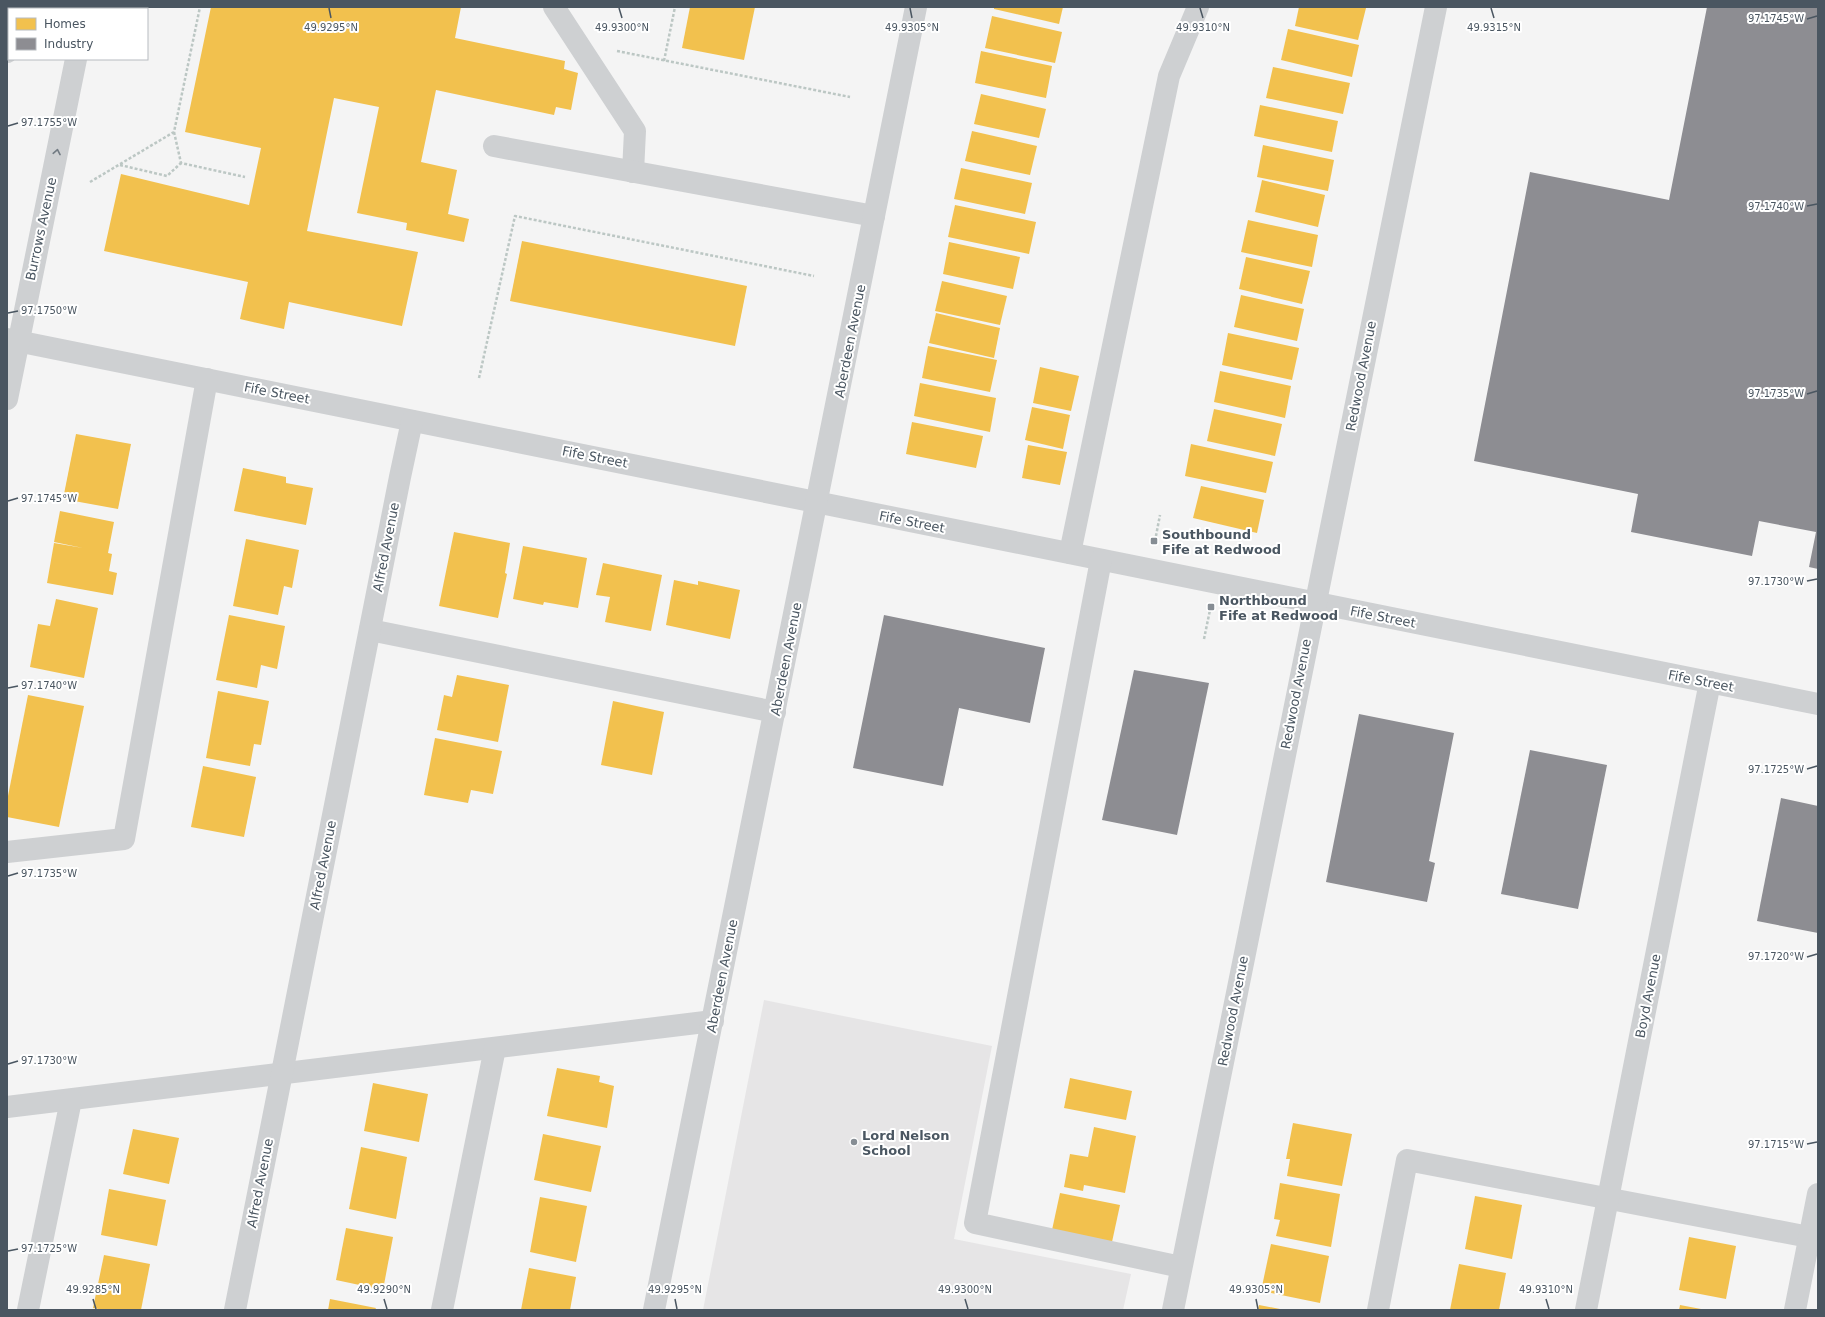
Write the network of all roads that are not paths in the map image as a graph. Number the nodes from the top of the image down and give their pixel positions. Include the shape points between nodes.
1 (554, 7) edge
2 (916, 7) edge
3 (1198, 7) edge
4 (1436, 7) edge
5 (76, 60) edge
6 (494, 146) dead end
7 (633, 172) junction
8 (874, 216) junction
9 (13, 340) edge
10 (207, 379) junction
11 (7, 399) edge
12 (412, 420) junction
13 (817, 502) junction
14 (1070, 553) junction
15 (1101, 560) junction
16 (1315, 603) junction
17 (370, 630) junction
18 (1710, 682) junction
19 (1818, 704) edge
20 (775, 712) junction
21 (7, 852) edge
22 (713, 1021) junction
23 (494, 1048) junction
24 (282, 1074) junction
25 (71, 1100) junction
26 (7, 1107) edge
27 (1818, 1194) edge
28 (1608, 1199) junction
29 (1809, 1237) junction
30 (1181, 1267) junction
31 (28, 1310) edge
32 (235, 1310) edge
33 (442, 1310) edge
34 (654, 1310) edge
35 (1172, 1310) edge
36 (1378, 1310) edge
37 (1586, 1310) edge
38 (1795, 1310) edge

1 - 7 street via 635,131
2 - 8 street, Aberdeen Avenue
3 - 14 street via 1169,76
4 - 16 street, Redwood Avenue
9 -> 5 street, Burrows Avenue via 28,289
6 - 7 street
7 - 8 street
8 - 13 street, Aberdeen Avenue
9 - 10 street, Fife Street
9 - 11 street, Burrows Avenue
10 - 12 street, Fife Street
10 - 21 street via 124,838
12 - 13 street, Fife Street
12 - 17 street, Alfred Avenue
13 - 14 street, Fife Street
13 - 20 street, Aberdeen Avenue
14 - 15 street, Fife Street
15 - 16 street, Fife Street
15 - 30 street via 974,1223
16 - 18 street, Fife Street
16 - 30 street, Redwood Avenue
17 - 20 street
17 - 24 street, Alfred Avenue
18 - 19 street, Fife Street
18 - 28 street, Boyd Avenue
20 - 22 street, Aberdeen Avenue
22 - 23 street
22 - 34 street, Aberdeen Avenue
23 - 24 street
23 - 33 street
24 - 25 street
24 - 32 street, Alfred Avenue
25 - 26 street
25 - 31 street
27 - 29 street
28 - 29 street
28 - 36 street via 1407,1160
28 - 37 street, Boyd Avenue
29 - 38 street
30 - 35 street, Redwood Avenue

